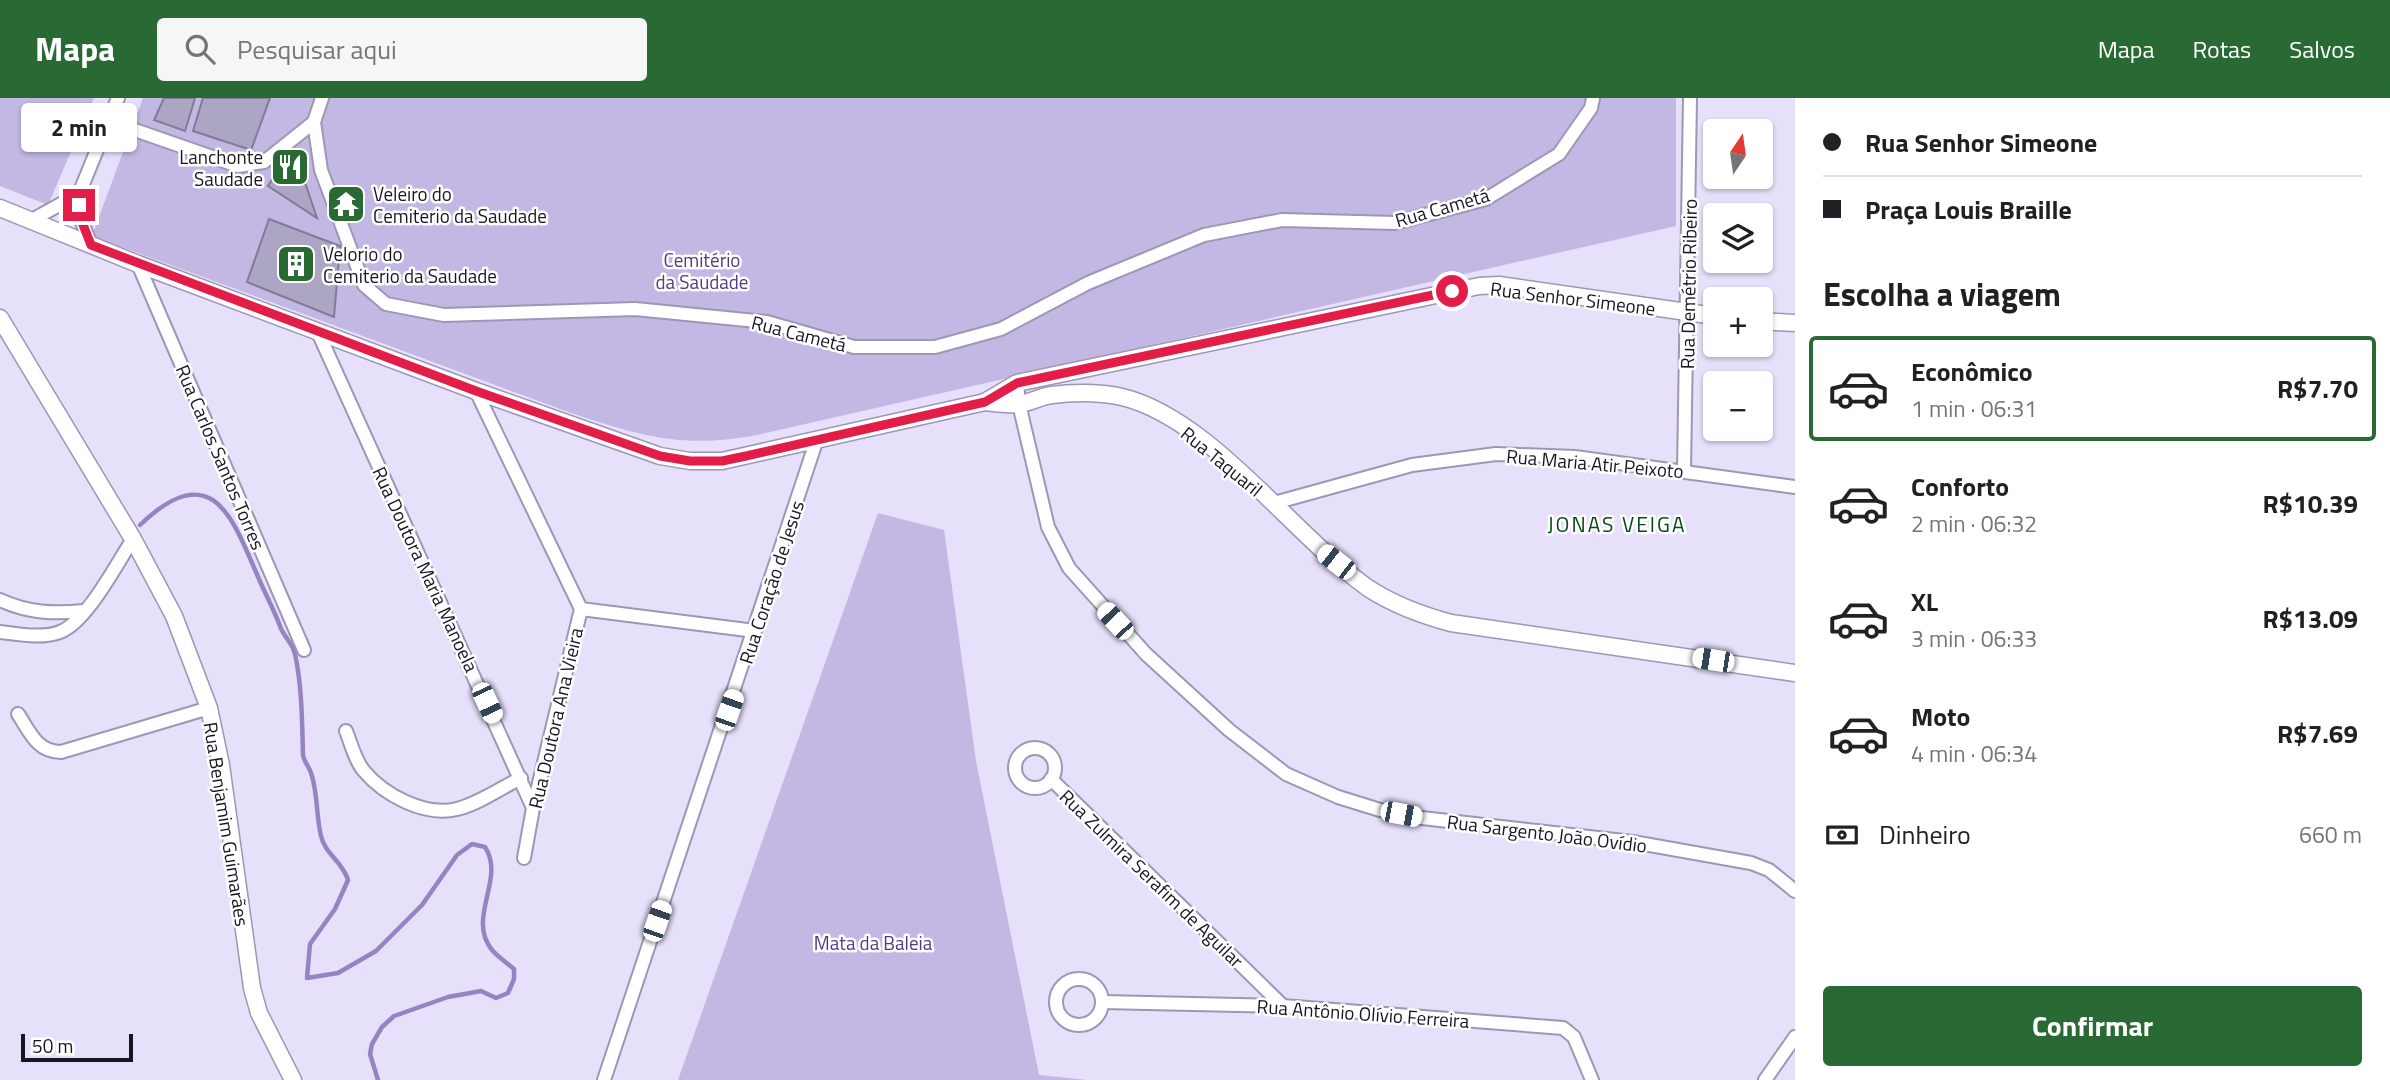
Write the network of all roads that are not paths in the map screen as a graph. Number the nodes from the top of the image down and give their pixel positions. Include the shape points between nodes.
1 (118, 98) edge
2 (322, 98) edge
3 (1593, 98) edge
4 (1690, 98) edge
5 (109, 121) junction
6 (314, 122) junction
7 (79, 194) junction
8 (0, 208) edge
9 (30, 221) junction
10 (91, 245) junction
11 (138, 264) junction
12 (1689, 313) junction
13 (1703, 315) edge
14 (0, 318) edge
15 (1773, 322) edge
16 (1795, 323) edge
17 (317, 330) junction
18 (1017, 383) junction
19 (476, 391) junction
20 (985, 402) junction
21 (1019, 404) junction
22 (816, 442) junction
23 (1684, 471) junction
24 (1795, 487) edge
25 (1274, 503) junction
26 (133, 539) junction
27 (0, 600) edge
28 (581, 610) junction
29 (84, 611) junction
30 (755, 631) junction
31 (0, 632) edge
32 (304, 650) dead end
33 (1795, 673) edge
34 (209, 708) junction
35 (18, 714) dead end
36 (346, 731) dead end
37 (521, 778) junction
38 (1051, 779) dead end
39 (533, 808) junction
40 (524, 858) dead end
41 (1795, 891) edge
42 (1102, 1002) dead end
43 (1283, 1006) junction
44 (1795, 1037) edge
45 (293, 1080) edge
46 (604, 1080) edge
47 (1592, 1080) edge
48 (1765, 1080) edge

1 - 5 street
2 - 6 street, Rua Cametá
3 - 6 street, Rua Cametá via 1559,154 1486,199 1395,223 1282,220 1204,235 1088,283 1002,329 935,347 854,347 767,322 635,309 444,315 386,304 364,285 321,170
4 - 12 street, Rua Demétrio Ribeiro
5 - 6 street via 238,166 264,162
5 - 7 street
7 - 9 street
7 - 10 street via 80,217
8 - 9 street, Rua Taquaril
9 - 10 street, Rua Taquaril
10 - 11 street, Rua Taquaril
11 - 17 street, Rua Taquaril
11 - 32 street, Rua Carlos Santos Torres
12 - 13 street, Rua Senhor Simeone
12 - 18 street, Rua Senhor Simeone via 1499,285 1479,286
12 - 23 street, Rua Demétrio Ribeiro
14 - 26 street, Rua Benjamim Guimarães
15 - 16 street
17 - 19 street, Rua Taquaril
17 - 37 street, Rua Doutora Maria Manoela
18 - 20 street, Rua Senhor Simeone
18 - 21 street, Rua Sargento João Ovídio
19 - 22 street, Rua Taquaril via 660,456 690,461 722,461
19 - 28 street, Rua Doutora Ana Vieira
20 - 21 street, Rua Taquaril
20 - 22 street, Rua Taquaril
21 - 25 street, Rua Taquaril via 1052,395 1121,397 1194,435
21 - 41 street, Rua Sargento João Ovídio via 1048,527 1069,568 1146,654 1229,730 1286,774 1338,797 1390,812 1633,842 1751,863 1769,870
22 - 30 street, Rua Coração de Jesus
23 - 24 street, Rua Maria Atir Peixoto
23 - 25 street, Rua Maria Atir Peixoto via 1532,454 1484,455 1412,465
25 - 33 street, Rua Taquaril via 1320,549 1369,588 1420,614 1451,623
26 - 29 street
26 - 34 street, Rua Benjamim Guimarães via 174,616
27 - 29 street via 52,614
28 - 30 street
28 - 39 street, Rua Doutora Ana Vieira
29 - 31 street via 60,632
30 - 46 street, Rua Coração de Jesus
34 - 35 street via 61,752 39,746
34 - 45 street, Rua Benjamim Guimarães via 252,988
36 - 37 street via 362,770 415,806 434,811 458,809
37 - 39 street, Rua Doutora Maria Manoela
38 - 43 street, Rua Zulmira Serafim de Aguilar
39 - 40 street, Rua Doutora Ana Vieira
42 - 43 street, Rua Antônio Olívio Ferreira
43 - 47 street, Rua Antônio Olívio Ferreira via 1563,1027 1574,1037
44 - 48 street

